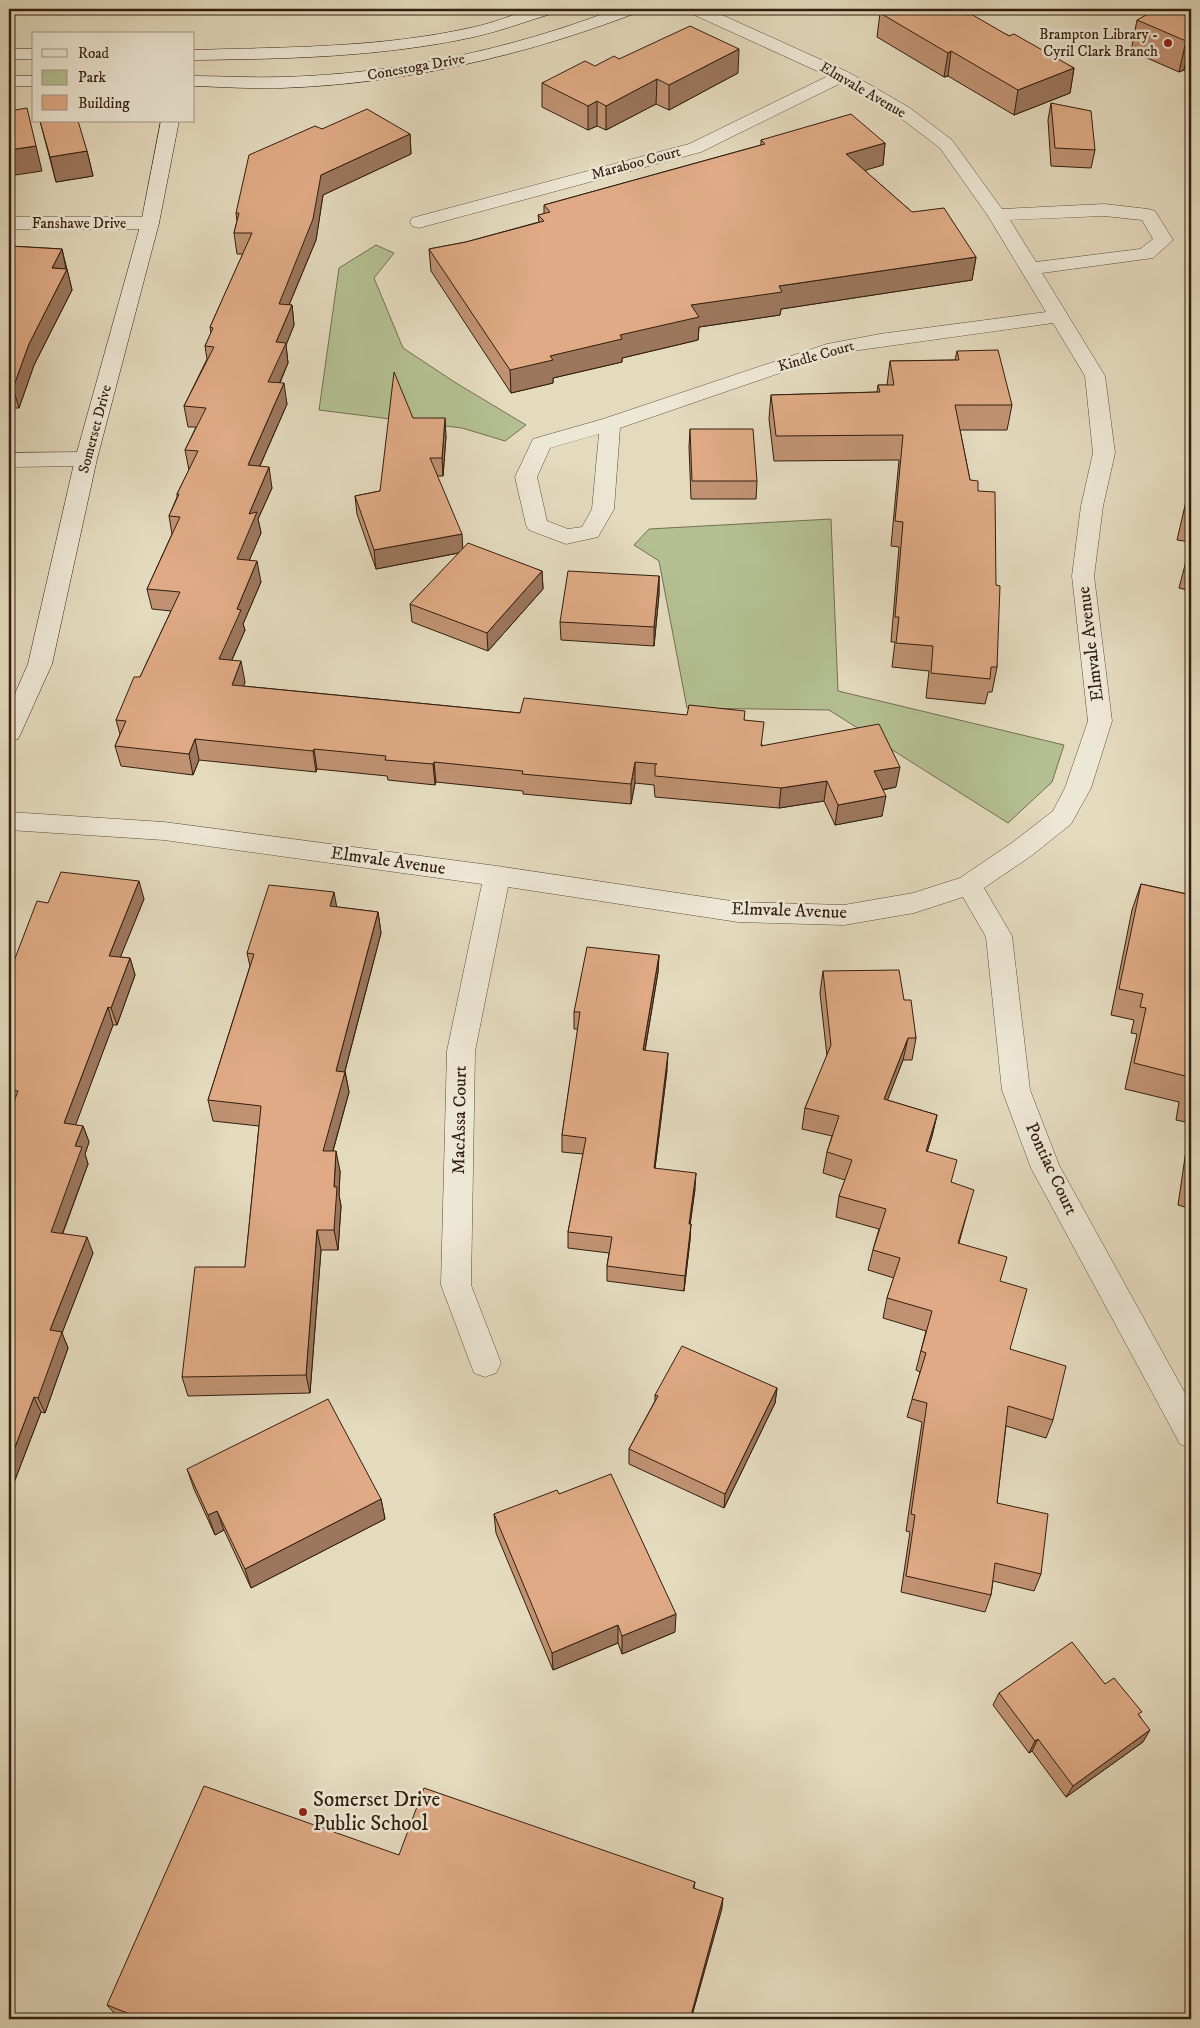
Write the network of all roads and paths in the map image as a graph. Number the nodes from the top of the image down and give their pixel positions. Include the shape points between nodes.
1 (548, 9) edge
2 (630, 9) edge
3 (696, 9) edge
4 (9, 54) edge
5 (32, 54) edge
6 (195, 55) edge
7 (842, 76) junction
8 (9, 81) edge
9 (32, 81) edge
10 (195, 81) edge
11 (170, 122) edge
12 (996, 215) junction
13 (419, 222) dead end
14 (9, 223) edge
15 (150, 223) junction
16 (1030, 269) junction
17 (1058, 316) junction
18 (610, 424) junction
19 (86, 459) junction
20 (9, 460) edge
21 (9, 733) edge
22 (9, 821) edge
23 (497, 876) junction
24 (969, 885) junction
25 (485, 1363) dead end
26 (1191, 1434) edge

1 - 6 street, Conestoga Drive via 476,32 389,46
2 - 10 street, Conestoga Drive via 534,43 410,70 292,82
3 - 7 street, Elmvale Avenue
4 - 5 street
7 - 12 street, Elmvale Avenue via 904,112 946,144
7 - 13 street, Maraboo Court via 695,148
8 - 9 street
11 - 15 street, Somerset Drive
12 - 16 street, Elmvale Avenue
12 - 16 street via 1104,210 1148,215 1163,240 1146,254
14 - 15 street, Fanshawe Drive
15 - 19 street, Somerset Drive
16 - 17 street, Elmvale Avenue
17 - 18 street, Kindle Court via 834,348
17 - 24 street, Elmvale Avenue via 1095,376 1104,453 1092,506 1083,576 1100,721 1078,788 1062,817
18 - 18 street, Kindle Court via 541,444 526,477 537,525 566,537 590,532 603,509
19 - 20 street
19 - 21 street, Somerset Drive via 40,664
22 - 23 street, Elmvale Avenue via 164,831
23 - 24 street, Elmvale Avenue via 738,912 844,915 914,903
23 - 25 street, MacAssa Court via 461,1051 456,1285
24 - 26 street, Pontiac Court via 999,936 1016,1090 1046,1168

